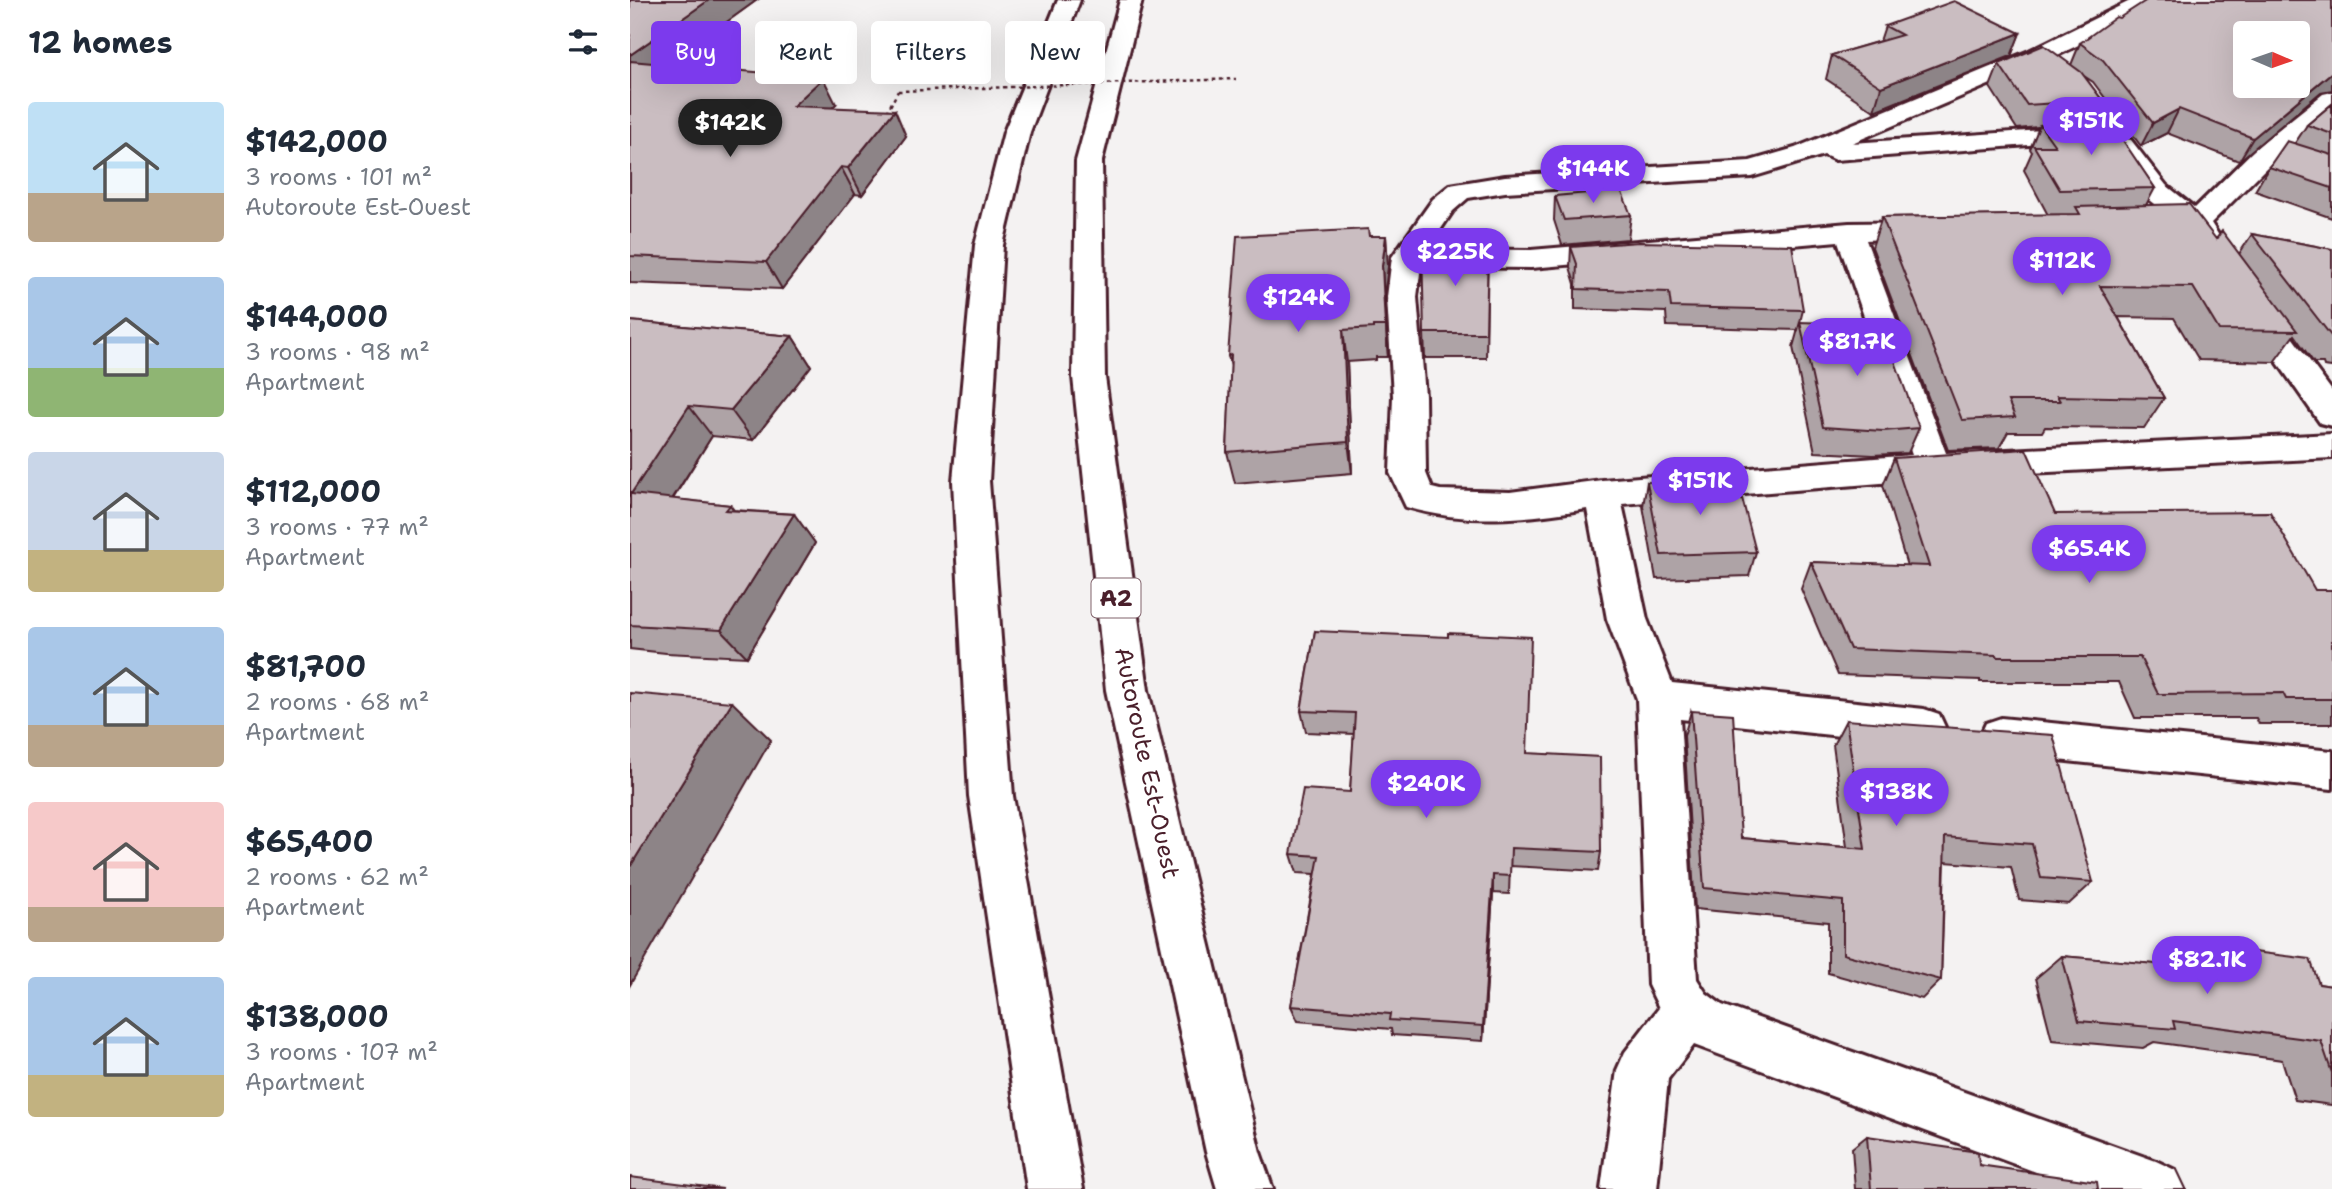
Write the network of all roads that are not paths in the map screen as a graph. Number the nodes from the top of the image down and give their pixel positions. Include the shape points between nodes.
1 (1069, 0) edge
2 (1131, 0) edge
3 (2147, 0) edge
4 (2332, 99) edge
5 (2097, 111) edge
6 (2112, 133) junction
7 (1804, 154) junction
8 (2196, 222) junction
9 (2154, 223) edge
10 (1960, 229) edge
11 (1849, 232) junction
12 (1407, 257) junction
13 (2332, 415) edge
14 (2332, 446) edge
15 (1933, 465) junction
16 (1602, 493) junction
17 (1658, 699) junction
18 (2332, 770) edge
19 (1688, 1011) junction
20 (1055, 1189) edge
21 (1245, 1189) edge
22 (1629, 1189) edge
23 (2156, 1189) edge

1 - 20 main road via 1017,132 989,245 971,481 991,796
2 - 21 main road, Autoroute Est-Ouest / A2 via 1088,161 1089,377 1127,690
3 - 7 main road via 2046,62
4 - 8 main road via 2281,155
5 - 6 main road
6 - 7 main road
6 - 8 main road via 2156,191
7 - 12 main road via 1752,169 1505,184 1460,191 1443,205
8 - 9 main road
8 - 13 main road
10 - 11 main road
11 - 12 main road via 1531,259
11 - 15 main road
12 - 16 main road via 1402,297 1409,396 1408,473 1419,498 1447,506 1556,502
14 - 15 main road
15 - 16 main road
16 - 17 main road via 1627,619
17 - 18 main road
17 - 19 main road via 1673,985
19 - 22 main road via 1643,1070
19 - 23 main road via 1707,1025

